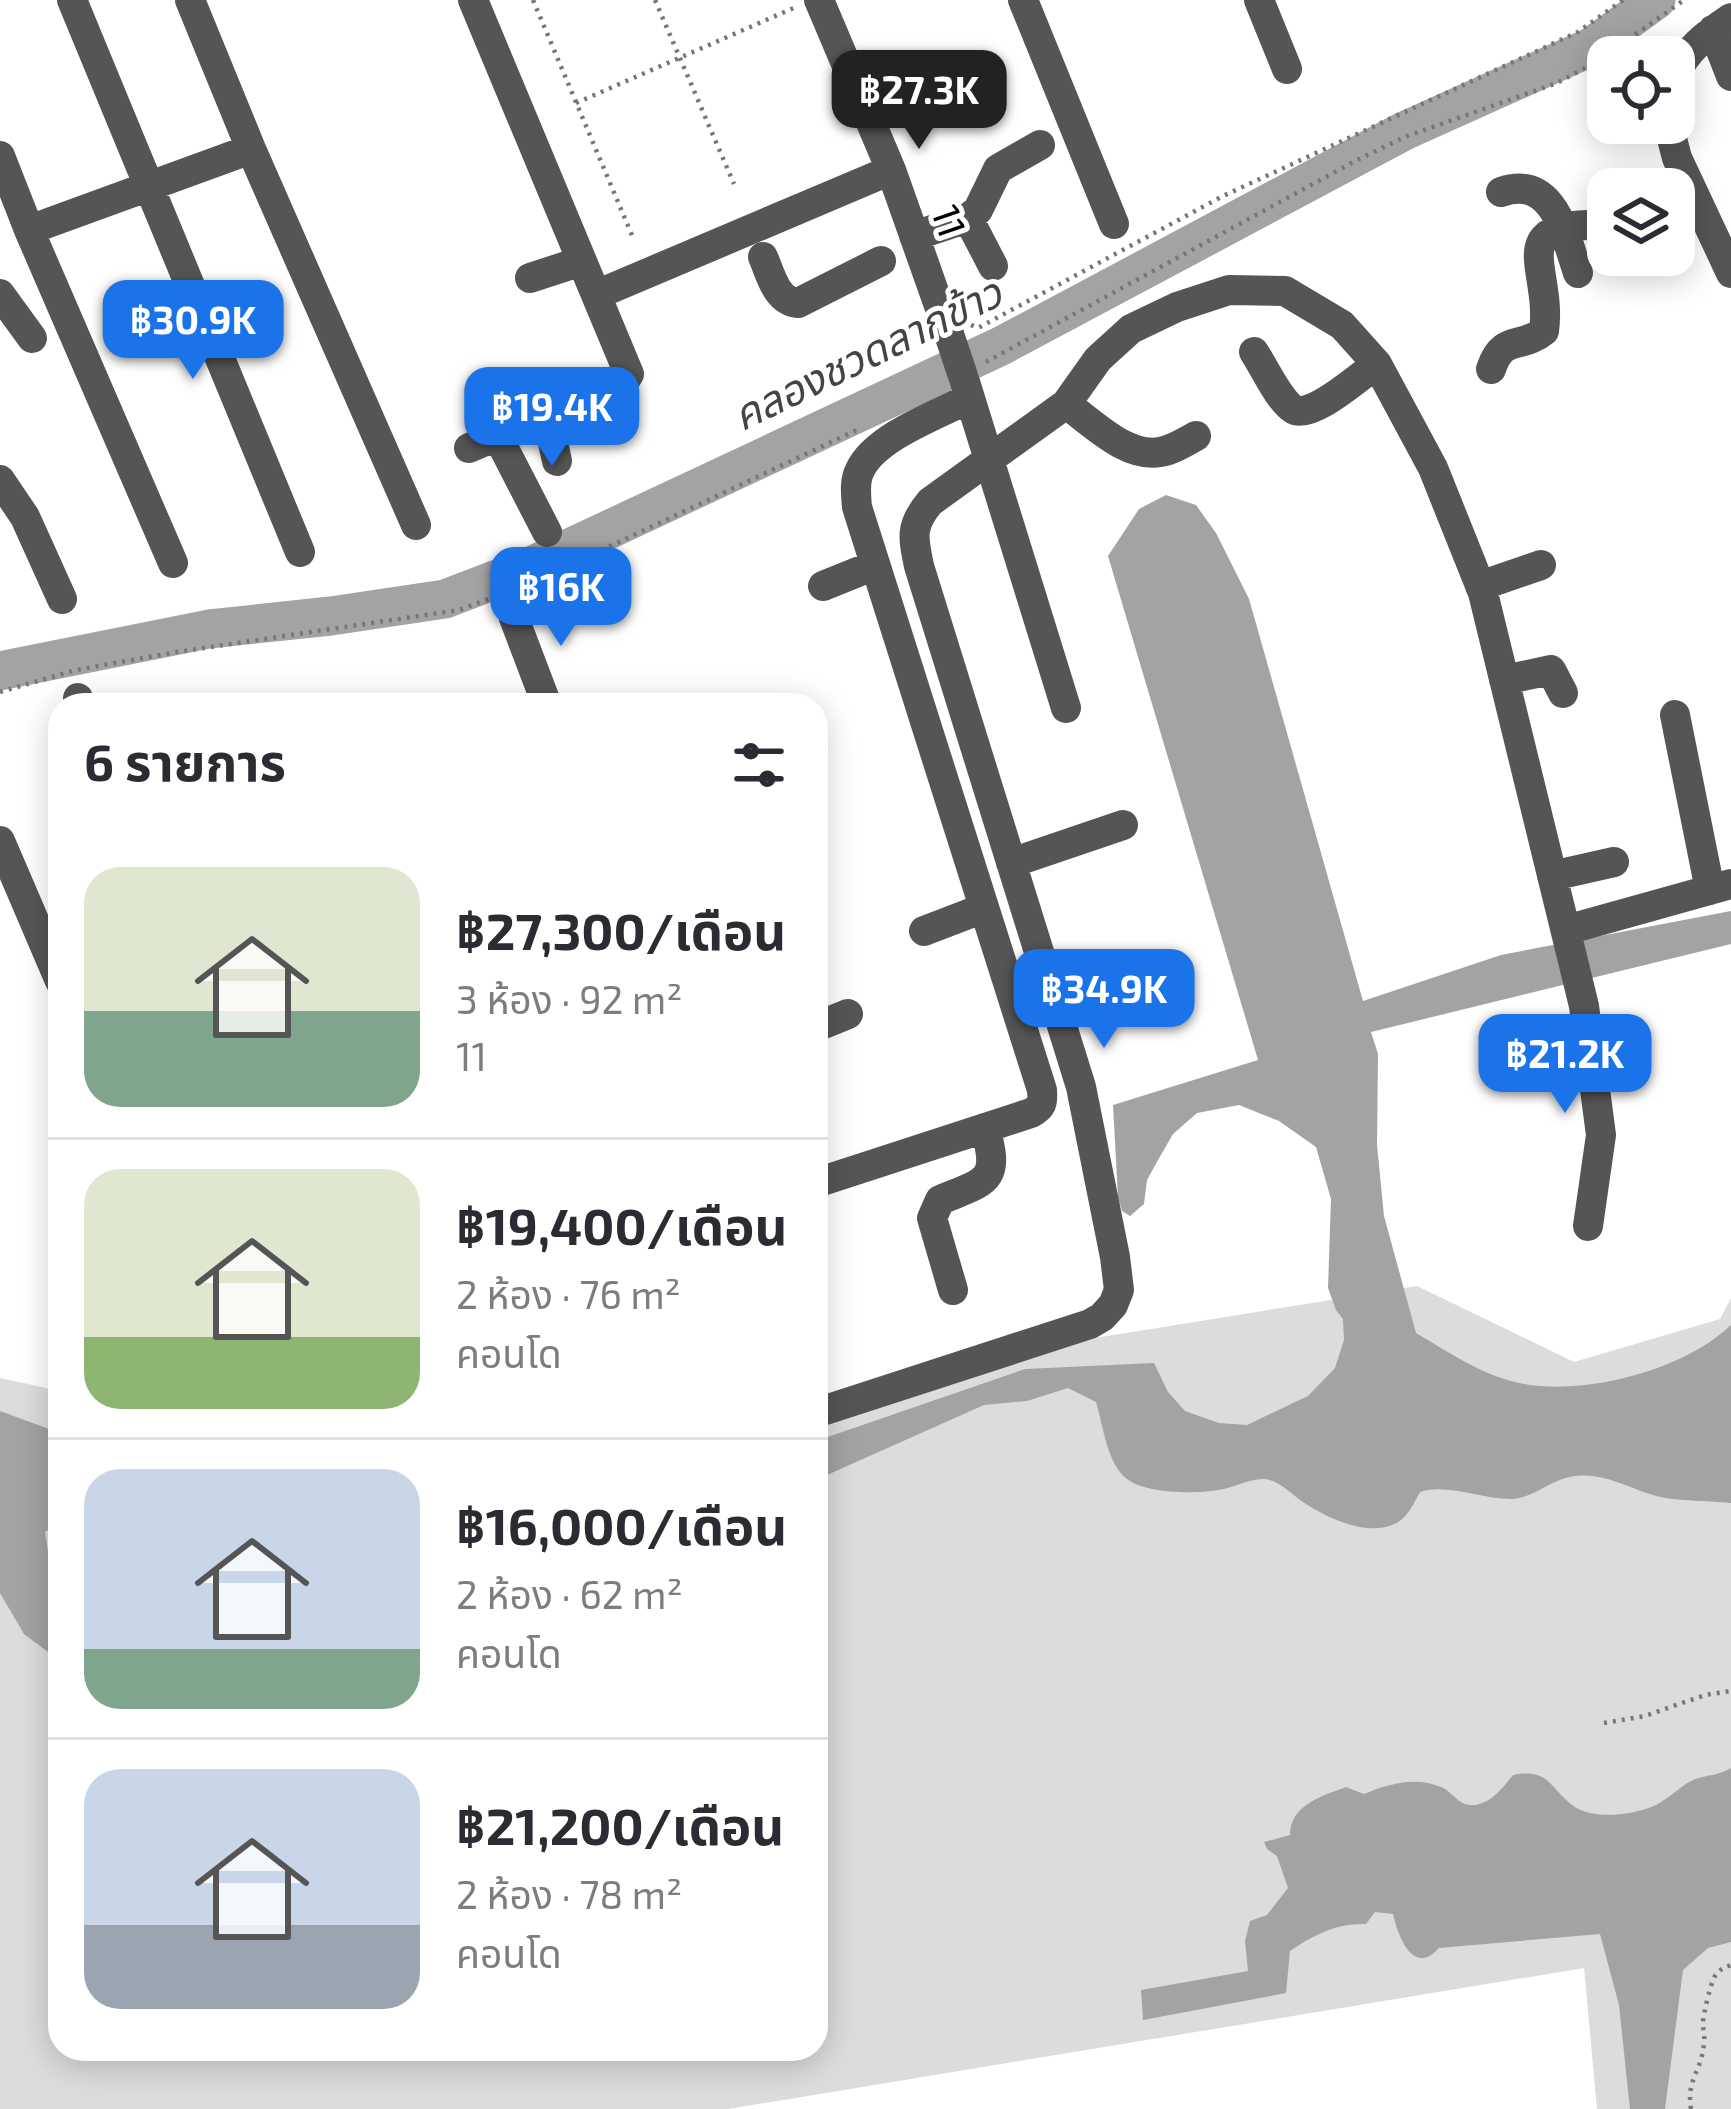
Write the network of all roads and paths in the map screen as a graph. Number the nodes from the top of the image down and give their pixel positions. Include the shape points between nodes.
1 (72, 0) edge
2 (190, 0) edge
3 (472, 0) edge
4 (533, 0) edge
5 (655, 0) edge
6 (816, 0) edge
7 (1023, 0) edge
8 (1259, 0) edge
9 (1622, 0) edge
10 (1684, 0) edge
11 (1722, 24) edge
12 (1695, 48) edge
13 (680, 58) junction
14 (1287, 69) dead end
15 (1731, 76) edge
16 (576, 103) junction
17 (1040, 146) dead end
18 (251, 149) junction
19 (0, 155) edge
20 (891, 170) junction
21 (734, 184) dead end
22 (147, 187) junction
23 (1501, 192) dead end
24 (1695, 215) edge
25 (968, 218) junction
26 (1114, 224) dead end
27 (1587, 225) edge
28 (1563, 226) junction
29 (29, 230) junction
30 (914, 236) junction
31 (634, 240) dead end
32 (763, 257) dead end
33 (582, 261) junction
34 (881, 262) dead end
35 (993, 266) dead end
36 (1578, 273) dead end
37 (1731, 273) edge
38 (530, 278) dead end
39 (0, 294) edge
40 (596, 295) junction
41 (944, 322) junction
42 (32, 338) dead end
43 (1254, 352) dead end
44 (1377, 364) junction
45 (1491, 369) dead end
46 (974, 378) junction
47 (1066, 404) junction
48 (547, 415) junction
49 (863, 428) dead end
50 (1196, 436) dead end
51 (991, 459) junction
52 (557, 461) dead end
53 (0, 480) edge
54 (416, 525) dead end
55 (547, 532) dead end
56 (299, 551) dead end
57 (173, 563) dead end
58 (875, 565) junction
59 (1541, 565) dead end
60 (823, 586) dead end
61 (1480, 586) junction
62 (62, 599) dead end
63 (514, 618) dead end
64 (1504, 680) junction
65 (0, 692) edge
66 (543, 693) edge
67 (1563, 693) dead end
68 (1066, 709) dead end
69 (1676, 715) dead end
70 (1123, 825) dead end
71 (0, 841) edge
72 (1614, 862) dead end
73 (1011, 863) junction
74 (1552, 876) junction
75 (1720, 887) edge
76 (984, 908) junction
77 (924, 931) dead end
78 (1567, 934) junction
79 (48, 953) edge
80 (848, 1014) dead end
81 (828, 1022) edge
82 (985, 1128) junction
83 (828, 1179) edge
84 (1588, 1226) dead end
85 (953, 1290) dead end
86 (828, 1409) edge
87 (1731, 1691) edge
88 (1604, 1723) dead end
89 (1731, 1965) edge
90 (1691, 2109) edge

1 - 22 street
2 - 18 street
3 - 33 street
4 - 16 path
5 - 13 path
6 - 13 path
6 - 20 street, 11
7 - 26 street
8 - 14 street
9 - 41 path via 1578,32 1223,196 978,328
10 - 46 path via 1557,83 1358,160
11 - 12 street
11 - 15 street
13 - 16 path
13 - 21 path
16 - 31 path
17 - 25 street via 998,169
18 - 22 street
18 - 54 street
19 - 29 street
20 - 30 street, 11
20 - 40 street
22 - 29 street
22 - 56 street
23 - 28 street via 1537,191
24 - 37 street
25 - 30 street
25 - 35 street
27 - 28 street
28 - 36 street
28 - 45 street via 1541,241 1536,258 1544,331 1505,345
29 - 57 street
30 - 41 street, 11
32 - 34 street via 780,296 798,304
33 - 38 street
33 - 40 street
39 - 42 street
40 - 48 street via 629,374
41 - 46 street, 11, bridge
43 - 44 street via 1284,400 1302,413
44 - 47 street via 1342,325 1285,291 1229,290 1132,329
44 - 61 street via 1433,468
46 - 51 street, 11
46 - 58 street via 860,468 857,507
47 - 50 street via 1146,453
47 - 51 street
48 - 52 street
48 - 55 street via 483,442
49 - 65 path via 459,610 76,670
51 - 68 street, 11
51 - 73 street via 930,502 913,534
53 - 62 street
58 - 60 street
58 - 76 street
59 - 61 street
61 - 64 street
63 - 66 street
64 - 67 street via 1551,670
64 - 74 street
69 - 75 street
70 - 73 street
71 - 79 street
72 - 74 street
73 - 86 street via 1081,1087 1115,1257 1113,1305 1090,1324
74 - 78 street
75 - 78 street
76 - 77 street
76 - 82 street via 1007,1018 1043,1102
78 - 84 street via 1601,1135
80 - 81 street
82 - 83 street
82 - 85 street via 992,1171 940,1200 932,1217
87 - 88 path
89 - 90 path via 1712,1982

